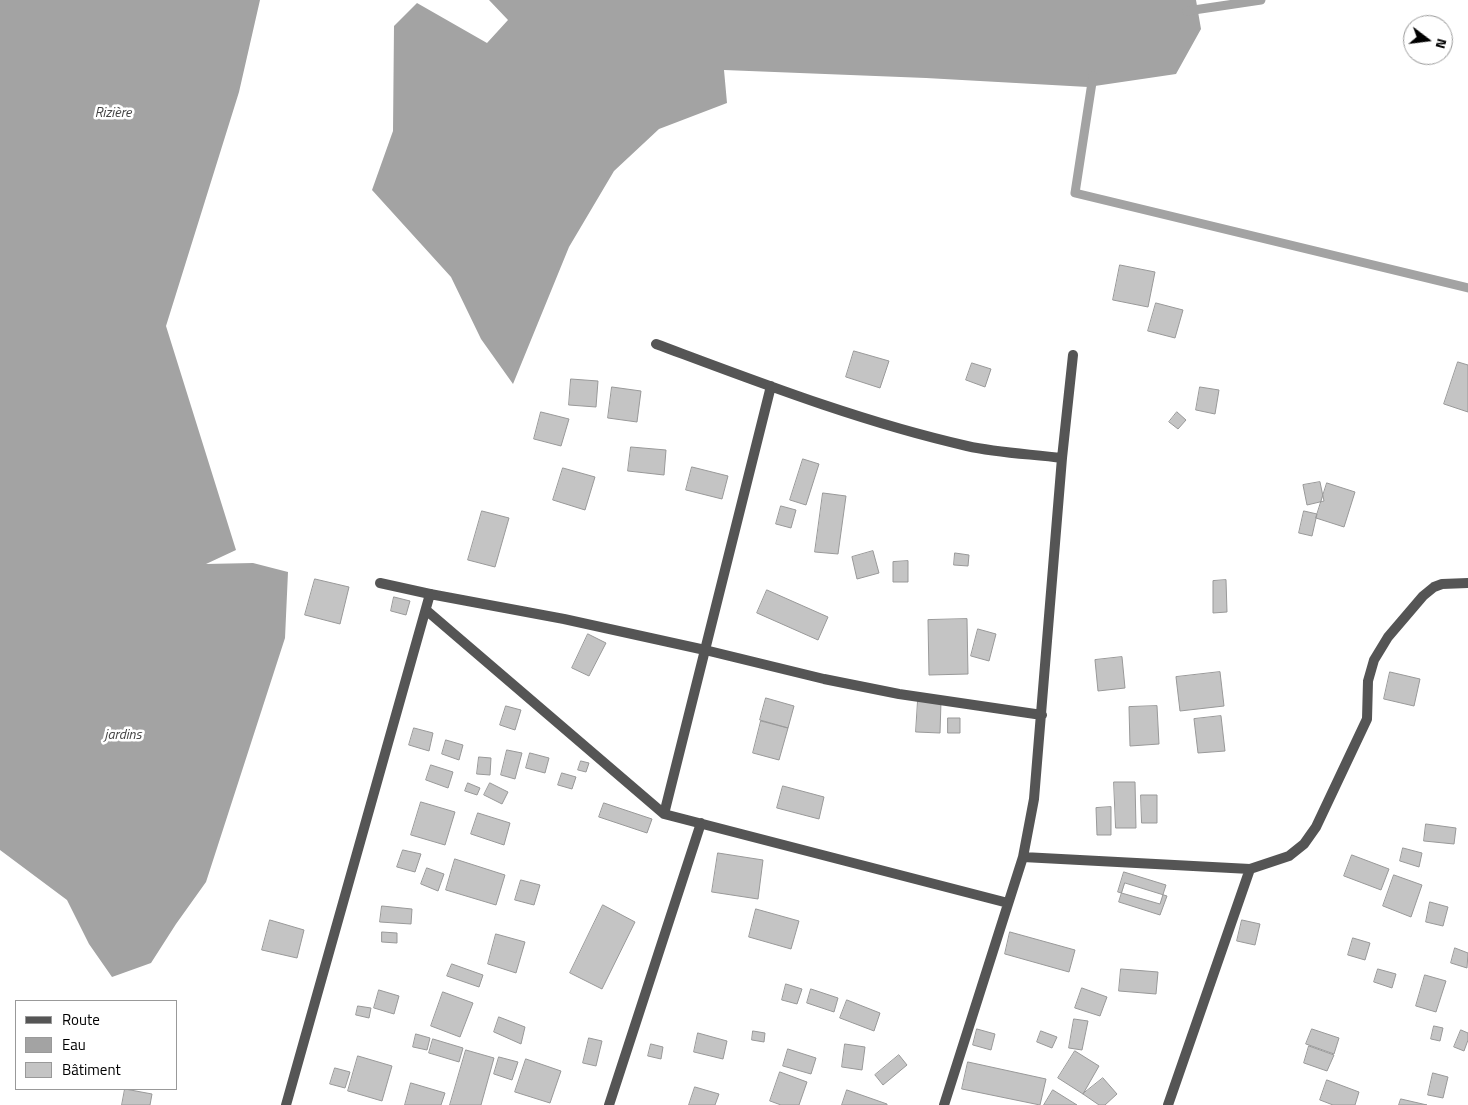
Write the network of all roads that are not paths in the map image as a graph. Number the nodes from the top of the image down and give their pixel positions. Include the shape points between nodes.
1 (656, 344) dead end
2 (1073, 355) dead end
3 (771, 386) junction
4 (1062, 458) junction
5 (1468, 582) edge
6 (380, 583) dead end
7 (430, 594) junction
8 (426, 610) junction
9 (705, 650) junction
10 (1042, 714) junction
11 (664, 814) junction
12 (700, 823) junction
13 (1023, 857) junction
14 (1250, 869) junction
15 (1008, 903) junction
16 (286, 1105) edge
17 (609, 1105) edge
18 (944, 1105) edge
19 (1168, 1105) edge

1 - 3 street
2 - 4 street
3 - 4 street via 872,421 968,446
3 - 9 street
4 - 10 street
5 - 14 street via 1434,587 1388,636 1374,660 1368,681 1367,719 1316,827 1304,844 1289,856
6 - 7 street
7 - 8 street
7 - 9 street
8 - 11 street
8 - 16 street
9 - 10 street via 899,694
9 - 11 street
10 - 13 street via 1034,799
11 - 12 street
12 - 15 street
12 - 17 street
13 - 14 street
13 - 15 street
14 - 19 street
15 - 18 street

